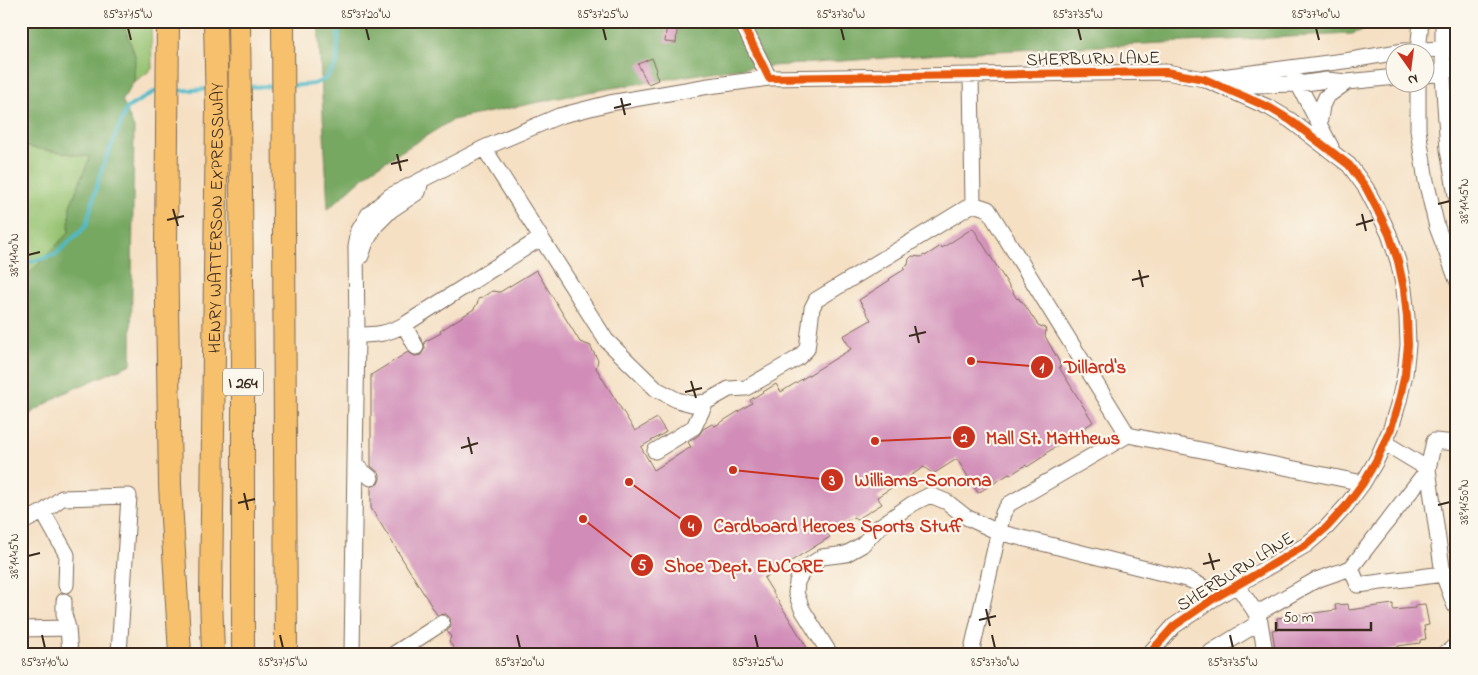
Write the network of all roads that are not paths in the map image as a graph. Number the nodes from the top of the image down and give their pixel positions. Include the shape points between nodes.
1 (159, 21) edge
2 (168, 21) edge
3 (215, 21) edge
4 (239, 21) edge
5 (283, 21) edge
6 (741, 21) edge
7 (1421, 21) edge
8 (1443, 21) edge
9 (1419, 42) edge
10 (1444, 49) junction
11 (1436, 50) edge
12 (1386, 54) edge
13 (1457, 57) edge
14 (165, 65) junction
15 (1290, 68) junction
16 (1450, 69) edge
17 (1436, 72) edge
18 (972, 75) junction
19 (769, 78) junction
20 (1386, 78) edge
21 (1209, 82) junction
22 (1347, 82) junction
23 (1298, 84) junction
24 (1418, 92) edge
25 (1319, 125) junction
26 (484, 148) junction
27 (1334, 153) junction
28 (1457, 201) edge
29 (973, 204) junction
30 (541, 238) junction
31 (1457, 280) edge
32 (404, 325) junction
33 (357, 335) junction
34 (416, 347) dead end
35 (706, 402) junction
36 (1128, 435) junction
37 (1384, 443) junction
38 (1457, 443) edge
39 (654, 451) dead end
40 (355, 465) junction
41 (1428, 469) junction
42 (371, 478) dead end
43 (1363, 483) junction
44 (43, 512) junction
45 (21, 523) edge
46 (998, 532) junction
47 (1351, 568) junction
48 (1443, 574) junction
49 (66, 585) dead end
50 (1237, 585) junction
51 (1212, 599) junction
52 (64, 601) dead end
53 (1456, 605) edge
54 (1257, 616) junction
55 (442, 623) dead end
56 (68, 628) junction
57 (21, 629) edge
58 (1457, 644) edge
59 (401, 652) edge
60 (1211, 652) dead end
61 (1265, 652) dead end
62 (70, 654) edge
63 (119, 654) edge
64 (180, 654) edge
65 (213, 654) edge
66 (243, 654) edge
67 (286, 654) edge
68 (352, 654) edge
69 (830, 654) edge
70 (971, 654) edge
71 (1149, 654) edge
72 (1443, 654) edge

1 - 14 highway
2 - 14 highway
3 - 65 highway, HENRY WATTERSON EXPRESSWAY / I 264
4 - 66 highway, HENRY WATTERSON EXPRESSWAY / I 264
5 - 67 highway
6 - 19 street
7 - 9 street
8 - 10 street
10 - 11 street, SHERBURN LANE
10 - 13 street
10 - 16 street
12 - 15 street, SHERBURN LANE
14 - 64 highway via 170,484
15 - 21 street, SHERBURN LANE
15 - 23 street, SHERBURN LANE
16 - 17 street
16 - 28 street via 1448,150
18 - 19 street, SHERBURN LANE
18 - 21 street, SHERBURN LANE via 1166,72
18 - 29 street
19 - 26 street, SHERBURN LANE via 610,103 559,116
20 - 22 street, SHERBURN LANE
21 - 23 street, SHERBURN LANE
21 - 27 street, SHERBURN LANE via 1277,112
22 - 23 street, SHERBURN LANE via 1327,80
22 - 25 street via 1326,98
23 - 25 street, SHERBURN LANE
24 - 31 street via 1418,130 1426,182 1436,227
25 - 27 street, SHERBURN LANE
26 - 30 street
26 - 33 street, SHERBURN LANE via 422,180 418,192 391,210 376,225 357,266
27 - 37 street, SHERBURN LANE via 1349,165 1377,209 1389,234 1404,289 1408,326 1405,374
29 - 35 street via 816,300 807,349 798,358 746,388 729,389
29 - 36 street via 988,209
30 - 32 street
30 - 35 street via 606,340 656,388 677,400 692,404
32 - 33 street via 386,333
32 - 34 street
33 - 40 street
35 - 39 street via 694,427
36 - 43 street
36 - 46 street via 1010,504 1003,513
37 - 41 street
37 - 43 street, SHERBURN LANE
38 - 41 street via 1434,441
40 - 42 street
40 - 68 street
41 - 47 street
41 - 48 street
43 - 50 street, SHERBURN LANE via 1346,506 1306,546
44 - 45 street
44 - 49 street via 67,556
44 - 63 street via 62,498 129,496
46 - 51 street via 1190,580 1203,587
46 - 69 street via 930,495 879,527 846,554 822,556 804,569 797,582 796,593 802,609
46 - 70 street
47 - 48 street via 1358,585
47 - 54 street via 1316,580 1262,610
48 - 53 street
50 - 51 street, SHERBURN LANE
50 - 54 street
51 - 71 street, SHERBURN LANE via 1174,626
52 - 56 street
54 - 60 street
54 - 61 street
55 - 59 street
56 - 57 street
56 - 62 street
58 - 72 street

